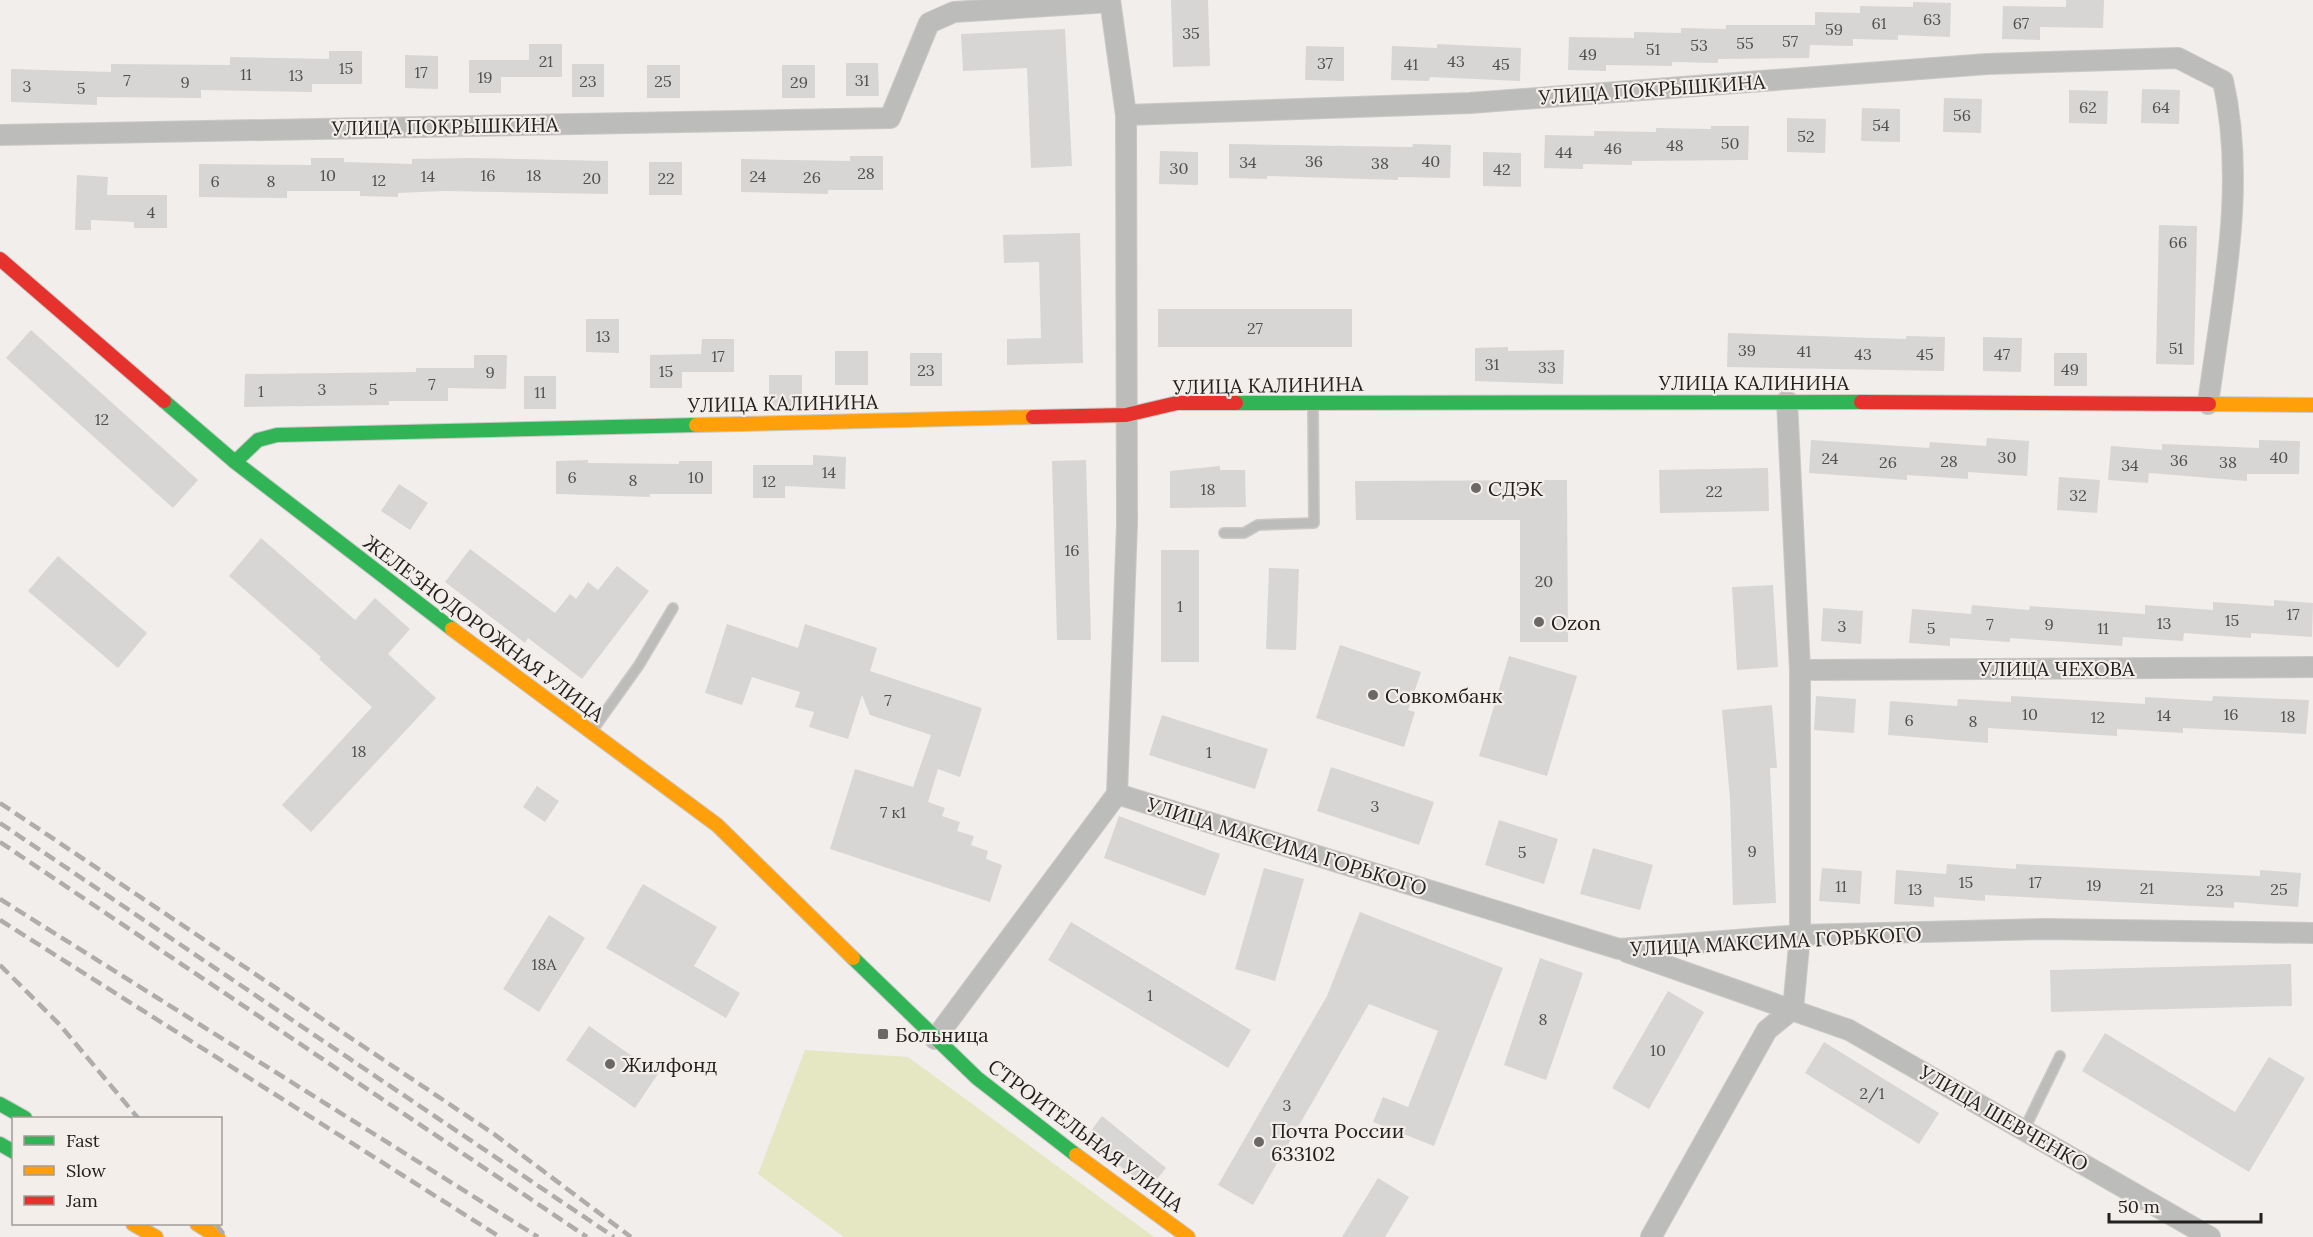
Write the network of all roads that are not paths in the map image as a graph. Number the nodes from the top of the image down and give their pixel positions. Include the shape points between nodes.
1 (1110, 1) edge
2 (1126, 115) junction
3 (0, 135) edge
4 (0, 260) edge
5 (1787, 401) junction
6 (1313, 403) junction
7 (2208, 404) junction
8 (2313, 405) edge
9 (1126, 415) junction
10 (235, 462) junction
11 (1224, 533) dead end
12 (673, 608) dead end
13 (2313, 667) edge
14 (1800, 669) junction
15 (591, 733) junction
16 (1117, 794) junction
17 (2313, 933) edge
18 (1800, 935) junction
19 (1619, 949) junction
20 (1793, 1009) junction
21 (935, 1039) junction
22 (2060, 1056) dead end
23 (0, 1104) edge
24 (22, 1117) edge
25 (2024, 1130) junction
26 (135, 1225) edge
27 (199, 1225) edge
28 (156, 1237) edge
29 (218, 1237) edge
30 (1188, 1237) edge
31 (1652, 1237) edge
32 (2210, 1237) edge

1 - 2 street
1 - 3 street, УЛИЦА ПОКРЫШКИНА via 954,12 929,23 890,118
2 - 7 street, УЛИЦА ПОКРЫШКИНА via 1470,103 1987,64 2178,58 2223,81 2232,119 2232,234
2 - 9 street
4 - 10 street, ЖЕЛЕЗНОДОРОЖНАЯ УЛИЦА
5 - 6 street, УЛИЦА КАЛИНИНА
5 - 7 street, УЛИЦА КАЛИНИНА
5 - 14 street
6 - 9 street, УЛИЦА КАЛИНИНА via 1177,403
6 - 11 lane via 1314,523 1258,525 1244,533
7 - 8 street, УЛИЦА КАЛИНИНА
9 - 10 street, УЛИЦА КАЛИНИНА via 277,435 258,440
9 - 16 street via 1127,524
10 - 15 street, ЖЕЛЕЗНОДОРОЖНАЯ УЛИЦА
12 - 15 lane
13 - 14 street, УЛИЦА ЧЕХОВА
14 - 18 street
15 - 21 street, ЖЕЛЕЗНОДОРОЖНАЯ УЛИЦА via 717,825
16 - 19 street, УЛИЦА МАКСИМА ГОРЬКОГО
16 - 21 street
17 - 18 street, УЛИЦА МАКСИМА ГОРЬКОГО via 2046,929
18 - 19 street, УЛИЦА МАКСИМА ГОРЬКОГО
18 - 20 street
19 - 20 street, УЛИЦА ШЕВЧЕНКО
20 - 25 street, УЛИЦА ШЕВЧЕНКО via 1849,1030
20 - 31 street via 1767,1030
21 - 30 street, СТРОИТЕЛЬНАЯ УЛИЦА via 976,1078 1048,1135
22 - 25 lane
23 - 24 street
25 - 32 street, УЛИЦА ШЕВЧЕНКО
26 - 28 street
27 - 29 street

